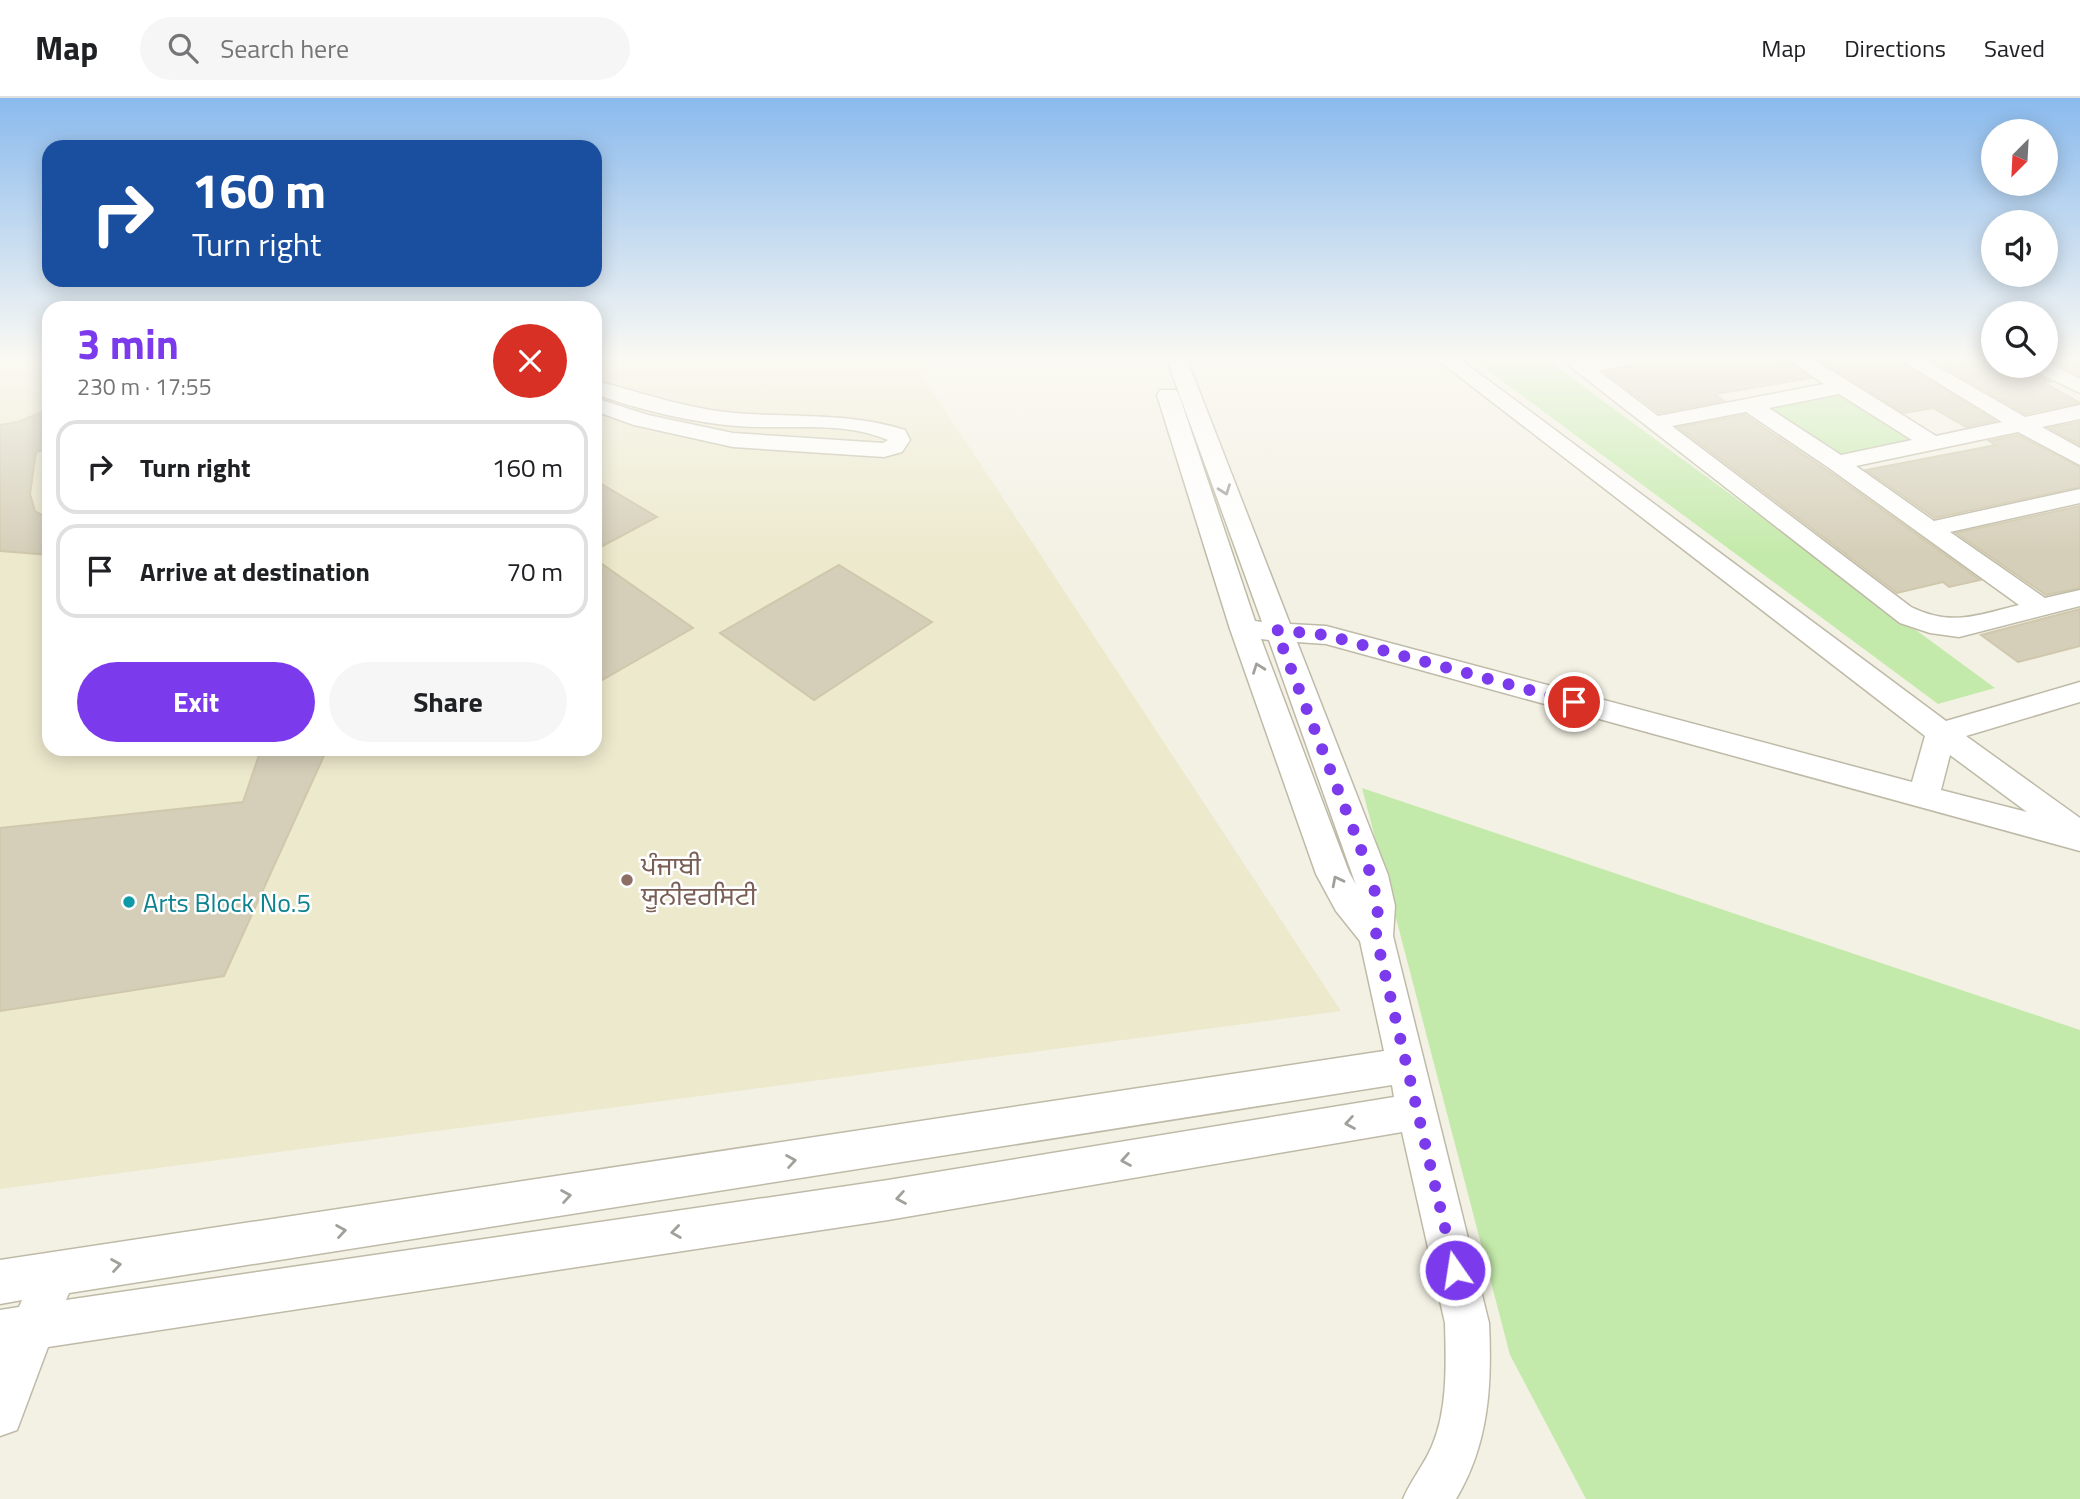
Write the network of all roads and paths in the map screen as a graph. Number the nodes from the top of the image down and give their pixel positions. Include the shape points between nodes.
1 (653, 422) edge
2 (793, 422) edge
3 (1177, 422) edge
4 (1200, 422) edge
5 (1530, 422) edge
6 (1657, 422) edge
7 (1776, 422) edge
8 (1899, 422) edge
9 (2019, 422) edge
10 (2030, 422) edge
11 (1654, 423) joint
12 (2022, 424) junction
13 (1932, 443) junction
14 (2080, 458) edge
15 (1837, 463) junction
16 (2080, 496) edge
17 (1930, 529) junction
18 (2080, 598) edge
19 (2041, 608) junction
20 (1244, 629) junction
21 (1276, 630) junction
22 (2080, 692) edge
23 (1941, 733) junction
24 (1923, 798) junction
25 (2080, 837) edge
26 (1376, 936) junction
27 (1407, 1065) junction
28 (1417, 1111) junction
29 (54, 1274) junction
30 (0, 1282) edge
31 (17, 1330) edge
32 (0, 1413) edge
33 (1428, 1499) edge

1 - 2 street via 733,440 884,450 899,440 897,435 863,425
3 - 20 street
4 -> 21 street
5 - 23 street
6 - 11 street
7 - 15 street
8 - 13 street
9 - 12 street
10 - 12 street
11 - 19 street via 1918,621 1959,628
12 - 13 street
12 - 14 street
13 - 15 street
15 - 17 street
16 - 17 street
17 - 19 street
18 - 19 street
20 - 21 street
26 -> 20 street via 1333,874
21 - 24 street via 1326,635
21 - 26 street via 1371,875 1378,906
22 - 23 street
23 - 24 street
23 - 25 street
24 - 25 street
26 - 27 street
27 - 28 street
29 -> 27 street
28 -> 31 street via 888,1200
28 - 33 street via 1467,1323 1469,1381 1461,1434
29 - 30 street
29 - 31 street
31 - 32 street

